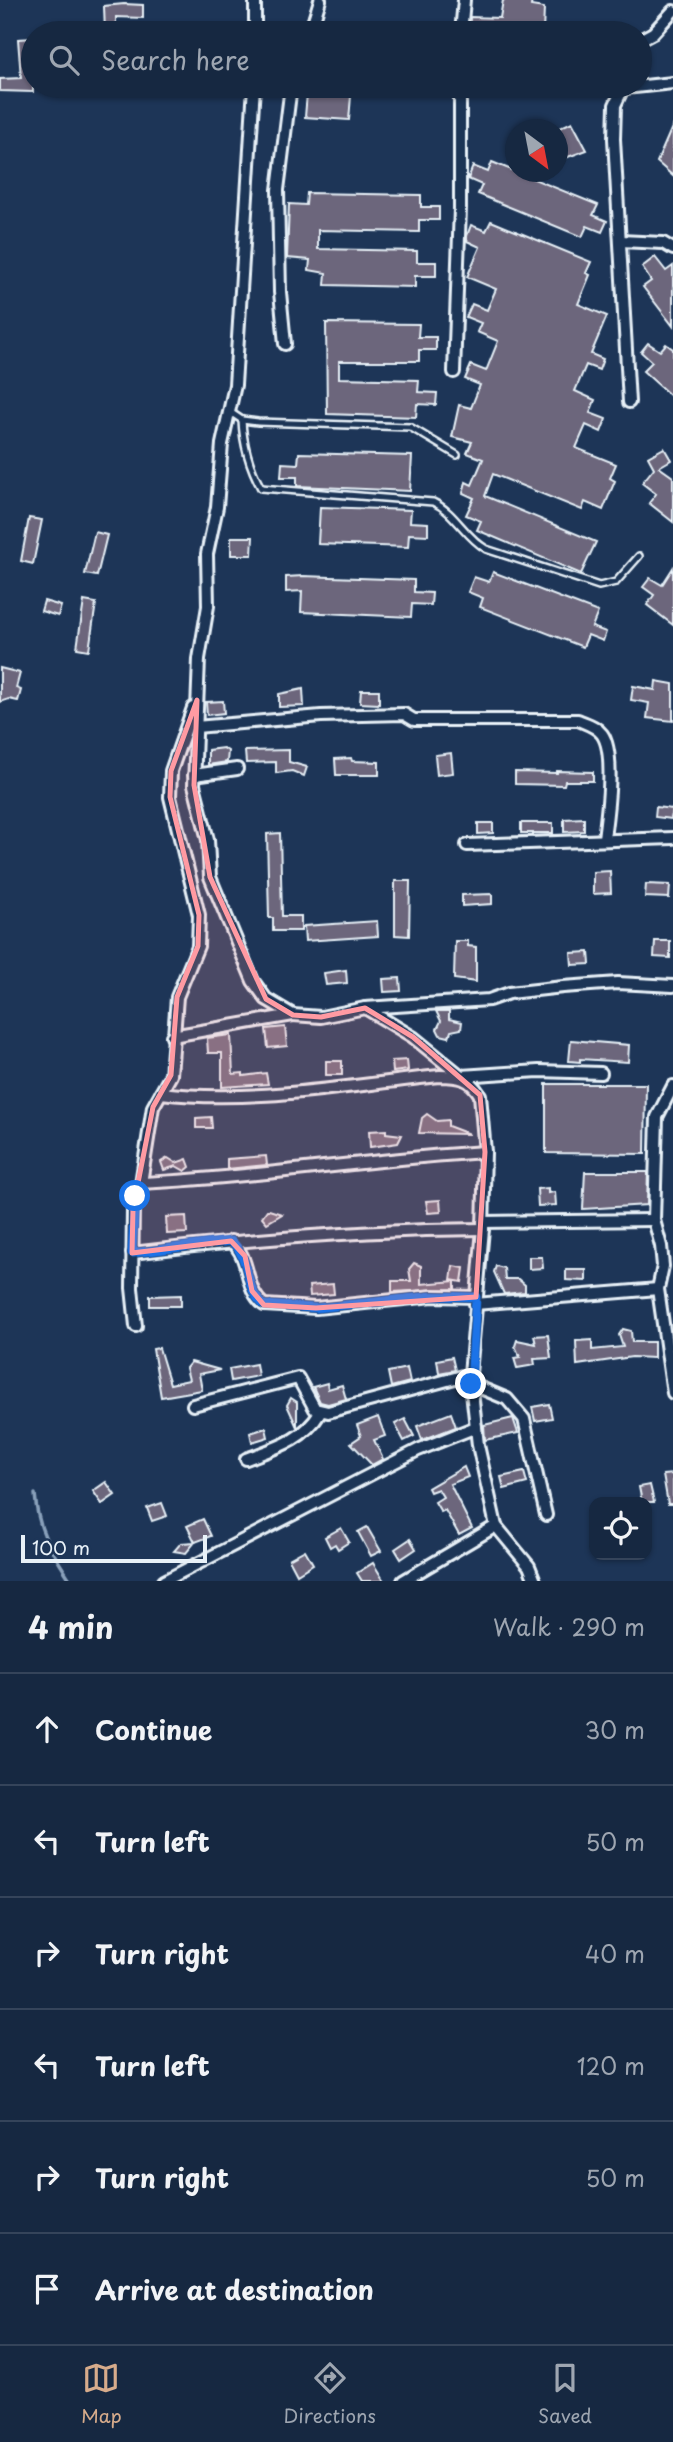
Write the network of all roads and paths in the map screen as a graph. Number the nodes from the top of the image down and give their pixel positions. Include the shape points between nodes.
1 (255, 0) edge
2 (320, 0) edge
3 (464, 0) edge
4 (673, 11) edge
5 (255, 21) edge
6 (314, 21) edge
7 (462, 21) edge
8 (652, 34) edge
9 (673, 83) edge
10 (652, 85) edge
11 (253, 98) edge
12 (290, 98) edge
13 (460, 98) edge
14 (619, 98) edge
15 (620, 241) junction
16 (673, 249) edge
17 (285, 344) dead end
18 (454, 372) dead end
19 (629, 402) dead end
20 (230, 412) junction
21 (243, 420) junction
22 (457, 455) dead end
23 (639, 556) dead end
24 (197, 700) junction
25 (195, 726) junction
26 (237, 769) dead end
27 (194, 775) junction
28 (604, 838) junction
29 (673, 838) edge
30 (467, 845) dead end
31 (673, 986) edge
32 (365, 1008) junction
33 (293, 1015) junction
34 (172, 1035) junction
35 (601, 1073) dead end
36 (461, 1076) junction
37 (673, 1086) edge
38 (161, 1093) junction
39 (485, 1152) junction
40 (141, 1183) junction
41 (654, 1220) junction
42 (483, 1226) junction
43 (231, 1241) junction
44 (132, 1253) junction
45 (658, 1289) junction
46 (476, 1300) junction
47 (136, 1326) dead end
48 (470, 1379) junction
49 (673, 1393) edge
50 (193, 1405) dead end
51 (320, 1413) junction
52 (476, 1427) junction
53 (246, 1459) dead end
54 (546, 1515) dead end
55 (496, 1527) junction
56 (164, 1581) edge
57 (403, 1581) edge
58 (535, 1581) edge

1 - 5 street
2 - 6 street
3 - 7 street
4 - 8 street
9 - 10 street
11 - 20 street
12 - 17 street via 278,190
13 - 18 street
14 - 15 street via 614,139
15 - 16 street via 663,243
15 - 19 street
20 - 21 lane
20 - 24 street via 207,554 208,606
21 - 22 lane via 410,427
21 - 23 lane via 243,439 261,488 433,502 486,549 599,586 616,582
24 - 25 street
24 - 34 street via 171,771 170,797 199,915 198,946 177,997
25 - 27 street
25 - 28 street via 404,714 414,720 578,720 604,736 608,764
26 - 27 street
27 - 33 street via 208,840 210,877 221,906 253,981 266,999
28 - 29 street
28 - 30 street
31 - 32 street via 618,983 509,993 489,1000
32 - 33 street via 321,1017
32 - 36 street
33 - 34 street
34 - 38 street via 171,1074
35 - 36 street
36 - 38 street via 315,1090 187,1096
36 - 39 street via 480,1095
37 - 41 street via 657,1117
38 - 40 street via 153,1107
39 - 40 street
39 - 42 street
40 - 44 street via 133,1208
41 - 42 street
41 - 45 street via 663,1266
42 - 43 street
42 - 46 street
43 - 44 street
43 - 46 street via 245,1256 252,1291 264,1305 316,1308 433,1296
44 - 47 street
45 - 46 street
45 - 49 street
46 - 48 street
48 - 51 street
48 - 52 street
48 - 54 street via 507,1399 524,1419
50 - 51 street via 298,1378
51 - 53 street via 306,1432 290,1443
52 - 55 street
52 - 56 street via 418,1450
55 - 57 street
55 - 58 street

